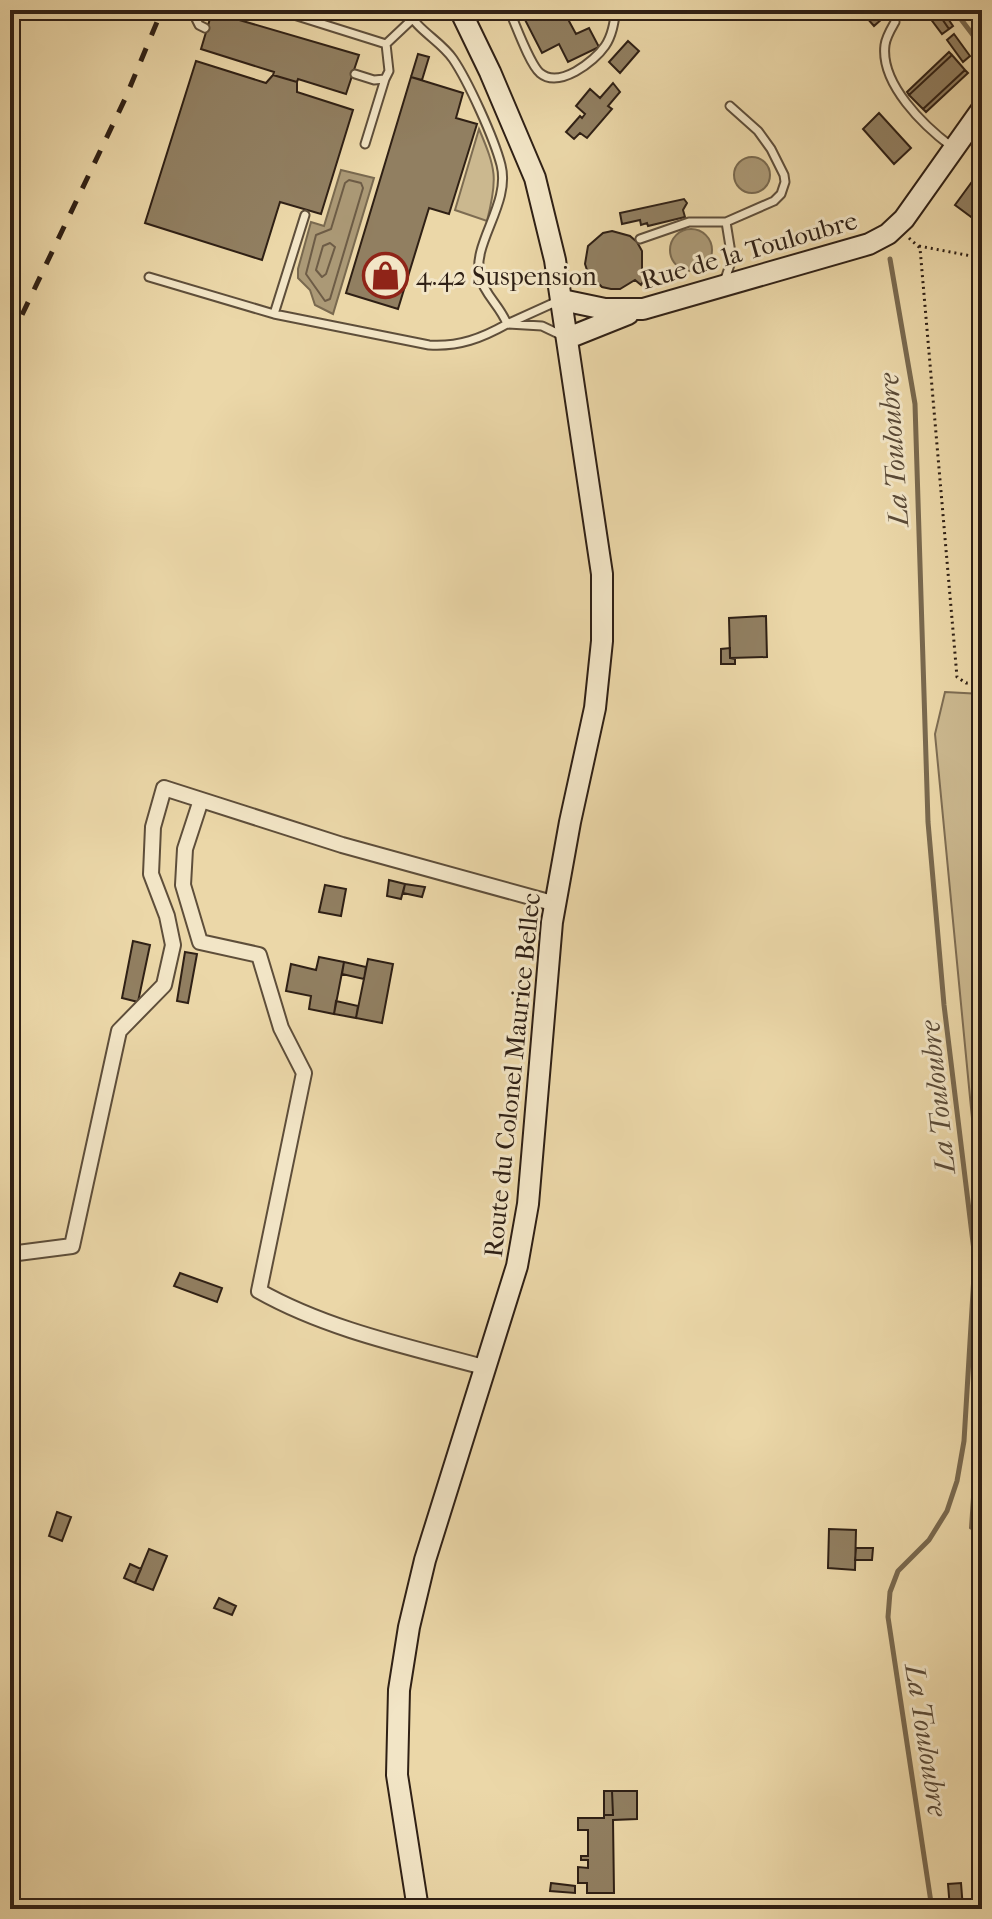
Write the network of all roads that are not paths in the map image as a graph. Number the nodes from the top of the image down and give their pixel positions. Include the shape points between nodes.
1 (199, 10) edge
2 (278, 10) edge
3 (422, 10) edge
4 (460, 10) edge
5 (509, 10) edge
6 (616, 10) edge
7 (409, 14) edge
8 (895, 22) dead end
9 (205, 28) dead end
10 (386, 44) junction
11 (355, 74) dead end
12 (385, 79) junction
13 (730, 106) dead end
14 (982, 109) edge
15 (365, 144) dead end
16 (954, 148) junction
17 (305, 215) dead end
18 (726, 222) junction
19 (640, 239) dead end
20 (740, 269) junction
21 (149, 277) dead end
22 (562, 300) junction
23 (643, 309) junction
24 (274, 314) junction
25 (507, 324) junction
26 (568, 334) junction
27 (201, 800) junction
28 (556, 904) junction
29 (10, 1254) edge
30 (487, 1368) junction
31 (418, 1909) edge

1 - 9 lane via 196,19
2 - 10 lane
3 - 7 lane
4 - 22 main road, Route du Colonel Maurice Bellec via 535,178
5 - 6 lane via 537,70 559,78 604,49
7 - 10 lane
7 - 25 lane via 452,57 500,161 502,192 479,262 480,277
8 - 16 lane via 885,45 898,89 928,129
10 - 12 lane
11 - 12 lane
12 - 15 lane
13 - 18 lane via 758,131 785,182 774,201
14 - 16 main road, Rue de la Touloubre
16 - 20 main road, Rue de la Touloubre via 888,234 869,244
17 - 24 lane
18 - 19 lane via 689,222
18 - 20 lane
20 - 23 main road, Rue de la Touloubre via 722,286
21 - 24 lane
22 - 23 main road, Rue de la Touloubre via 605,309
22 - 25 lane
22 - 26 main road, Route du Colonel Maurice Bellec
23 - 26 main road
24 - 25 lane via 449,346
25 - 26 lane
26 - 28 main road, Route du Colonel Maurice Bellec via 602,574 602,641 595,708
27 - 28 street
27 - 29 street via 164,788 153,827 151,874 173,945 164,985 119,1031 72,1246
27 - 30 street via 185,849 183,885 200,942 259,955 281,1028 304,1073 259,1291 289,1308
28 - 30 main road, Route du Colonel Maurice Bellec via 528,1204 517,1266
30 - 31 main road, Route du Colonel Maurice Bellec via 425,1560 399,1690 397,1775

